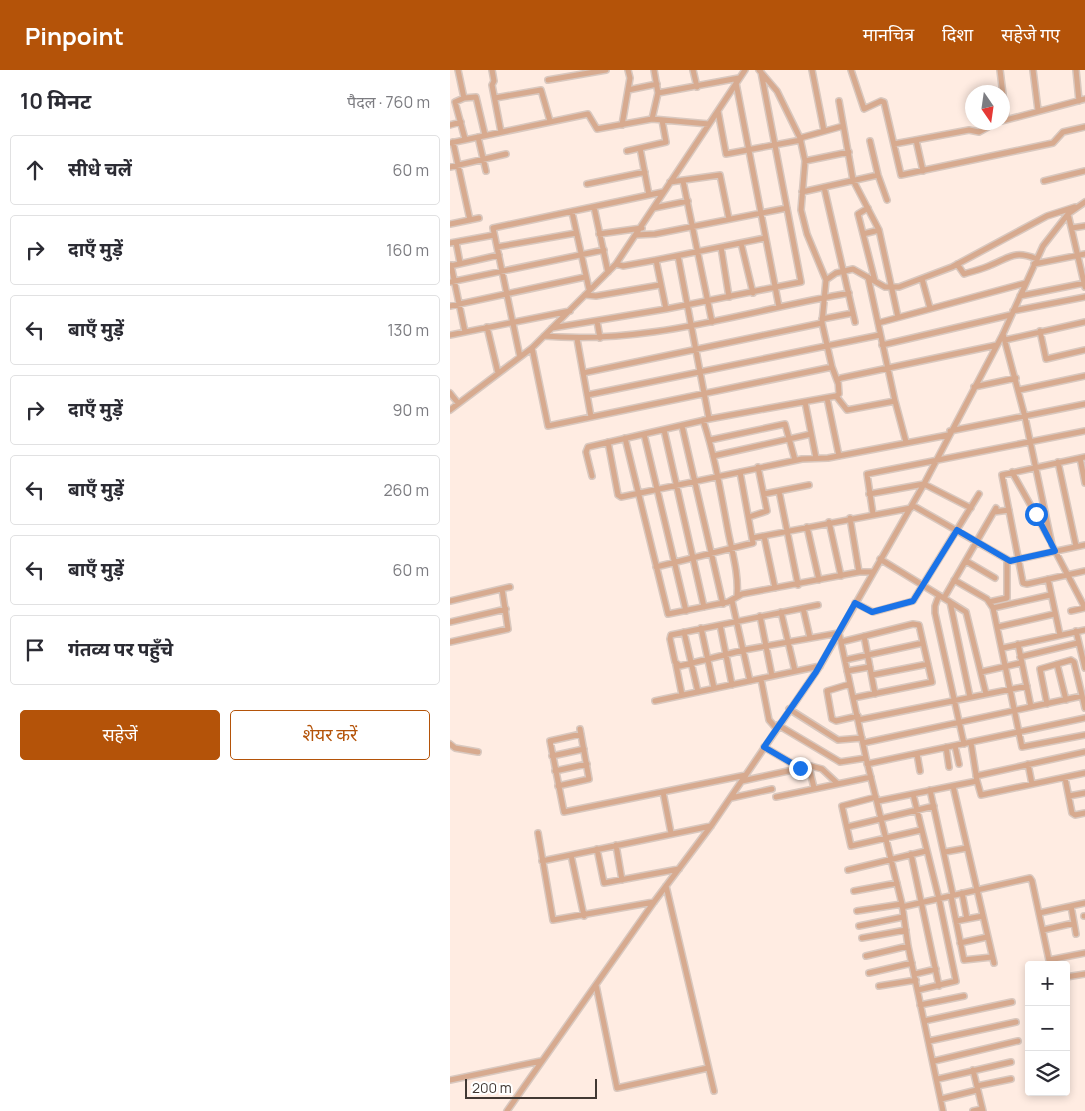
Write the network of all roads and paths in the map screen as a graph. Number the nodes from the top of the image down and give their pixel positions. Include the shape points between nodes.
1 (458, 70) edge
2 (492, 70) edge
3 (567, 70) edge
4 (603, 70) edge
5 (628, 70) edge
6 (654, 70) edge
7 (693, 70) edge
8 (745, 70) edge
9 (812, 70) edge
10 (852, 70) edge
11 (1000, 70) edge
12 (1033, 70) edge
13 (1076, 70) edge
14 (760, 71) edge
15 (569, 78) junction
16 (548, 80) dead end
17 (738, 81) junction
18 (657, 84) junction
19 (1001, 85) edge
20 (697, 87) junction
21 (628, 90) junction
22 (777, 91) junction
23 (658, 93) junction
24 (764, 94) junction
25 (464, 98) junction
26 (495, 98) junction
27 (1082, 100) edge
28 (839, 101) dead end
29 (457, 108) junction
30 (450, 109) edge
31 (718, 110) junction
32 (1038, 110) junction
33 (1010, 118) edge
34 (652, 119) junction
35 (662, 120) junction
36 (550, 121) junction
37 (461, 122) junction
38 (709, 124) junction
39 (450, 125) edge
40 (622, 125) junction
41 (843, 126) junction
42 (1085, 127) edge
43 (969, 130) edge
44 (969, 130) edge
45 (983, 130) edge
46 (824, 131) junction
47 (502, 132) junction
48 (485, 135) junction
49 (478, 137) junction
50 (465, 139) junction
51 (800, 139) junction
52 (916, 140) junction
53 (870, 141) dead end
54 (452, 143) edge
55 (894, 144) junction
56 (774, 145) junction
57 (640, 148) junction
58 (749, 150) junction
59 (627, 151) dead end
60 (848, 152) junction
61 (506, 154) dead end
62 (483, 159) junction
63 (805, 161) junction
64 (458, 165) junction
65 (450, 167) edge
66 (486, 171) dead end
67 (923, 171) junction
68 (1085, 171) edge
69 (645, 172) junction
70 (878, 175) junction
71 (853, 180) junction
72 (683, 181) junction
73 (1044, 181) dead end
74 (670, 182) junction
75 (588, 184) dead end
76 (824, 187) junction
77 (664, 192) junction
78 (802, 192) junction
79 (650, 195) junction
80 (887, 200) dead end
81 (688, 201) junction
82 (1085, 202) edge
83 (1078, 206) junction
84 (594, 207) junction
85 (654, 208) junction
86 (787, 208) junction
87 (868, 208) junction
88 (572, 212) junction
89 (761, 212) junction
90 (1068, 214) junction
91 (479, 218) dead end
92 (730, 219) junction
93 (470, 220) junction
94 (450, 224) edge
95 (693, 226) junction
96 (1085, 226) edge
97 (642, 228) junction
98 (1072, 228) junction
99 (879, 230) junction
100 (576, 233) junction
101 (494, 234) junction
102 (599, 234) junction
103 (863, 234) junction
104 (636, 236) junction
105 (765, 238) junction
106 (453, 243) edge
107 (741, 243) junction
108 (497, 247) junction
109 (721, 247) junction
110 (604, 250) junction
111 (699, 251) junction
112 (580, 254) junction
113 (1085, 254) edge
114 (499, 255) junction
115 (1078, 255) junction
116 (678, 256) junction
117 (656, 260) junction
118 (1035, 261) junction
119 (460, 263) junction
120 (616, 264) junction
121 (957, 264) junction
122 (450, 266) edge
123 (503, 270) junction
124 (843, 270) junction
125 (608, 272) junction
126 (585, 277) junction
127 (868, 277) junction
128 (922, 279) junction
129 (826, 280) junction
130 (452, 281) edge
131 (875, 282) junction
132 (1026, 283) junction
133 (660, 284) junction
134 (1085, 284) edge
135 (776, 288) junction
136 (893, 289) junction
137 (589, 290) junction
138 (508, 293) junction
139 (753, 293) junction
140 (849, 293) junction
141 (585, 295) junction
142 (1020, 296) junction
143 (729, 297) junction
144 (1085, 297) edge
145 (824, 298) junction
146 (709, 300) junction
147 (459, 304) junction
148 (687, 305) junction
149 (450, 306) edge
150 (779, 307) junction
151 (930, 308) junction
152 (666, 309) junction
153 (570, 311) junction
154 (853, 313) junction
155 (1011, 313) junction
156 (898, 317) junction
157 (597, 321) junction
158 (822, 321) junction
159 (514, 322) junction
160 (712, 322) junction
161 (855, 322) dead end
162 (878, 322) junction
163 (1085, 322) edge
164 (487, 327) junction
165 (691, 327) junction
166 (552, 328) junction
167 (1040, 331) junction
168 (465, 332) junction
169 (450, 335) edge
170 (880, 335) junction
171 (544, 336) junction
172 (1004, 337) junction
173 (600, 338) junction
174 (577, 339) junction
175 (882, 345) junction
176 (997, 345) junction
177 (827, 346) junction
178 (532, 348) junction
179 (696, 350) junction
180 (1085, 350) edge
181 (520, 357) junction
182 (832, 367) junction
183 (888, 367) junction
184 (700, 371) junction
185 (498, 373) junction
186 (583, 373) junction
187 (1085, 376) edge
188 (1016, 378) junction
189 (838, 382) junction
190 (974, 387) junction
191 (1019, 390) junction
192 (704, 392) junction
193 (450, 393) edge
194 (587, 395) junction
195 (836, 396) junction
196 (827, 398) junction
197 (896, 401) junction
198 (805, 402) junction
199 (458, 404) junction
200 (1085, 404) edge
201 (450, 410) edge
202 (591, 417) junction
203 (1025, 417) junction
204 (706, 419) junction
205 (682, 426) junction
206 (664, 430) junction
207 (1085, 431) edge
208 (949, 433) junction
209 (644, 434) junction
210 (811, 434) junction
211 (625, 438) junction
212 (790, 439) junction
213 (710, 440) junction
214 (608, 442) junction
215 (906, 442) junction
216 (1030, 444) junction
217 (713, 456) junction
218 (839, 456) junction
219 (1082, 457) edge
220 (816, 458) junction
221 (795, 460) junction
222 (935, 461) junction
223 (1058, 462) junction
224 (758, 467) junction
225 (1035, 467) junction
226 (740, 472) junction
227 (1012, 472) junction
228 (592, 476) dead end
229 (718, 477) junction
230 (1085, 480) edge
231 (695, 481) junction
232 (677, 484) junction
233 (924, 484) junction
234 (809, 485) dead end
235 (657, 489) junction
236 (779, 492) junction
237 (639, 493) junction
238 (764, 494) junction
239 (869, 494) junction
240 (980, 494) dead end
241 (912, 506) junction
242 (971, 508) junction
243 (1009, 510) junction
244 (1045, 510) junction
245 (873, 514) junction
246 (1036, 514) junction
247 (749, 516) junction
248 (850, 518) junction
249 (829, 522) junction
250 (807, 527) junction
251 (957, 530) junction
252 (787, 532) junction
253 (764, 536) junction
254 (754, 538) junction
255 (976, 542) junction
256 (1085, 544) edge
257 (1052, 545) junction
258 (1076, 546) junction
259 (732, 549) junction
260 (1055, 551) junction
261 (712, 553) junction
262 (693, 559) junction
263 (880, 559) junction
264 (1007, 560) junction
265 (1019, 560) junction
266 (966, 561) junction
267 (674, 563) junction
268 (656, 567) junction
269 (1085, 571) edge
270 (859, 572) junction
271 (872, 572) junction
272 (1068, 574) junction
273 (841, 576) junction
274 (995, 578) dead end
275 (1048, 579) junction
276 (819, 580) junction
277 (954, 580) junction
278 (798, 585) junction
279 (924, 586) junction
280 (510, 587) dead end
281 (775, 588) junction
282 (502, 589) junction
283 (1050, 595) junction
284 (737, 596) junction
285 (942, 596) junction
286 (450, 601) edge
287 (732, 601) junction
288 (950, 602) junction
289 (990, 602) junction
290 (855, 603) junction
291 (723, 604) junction
292 (818, 605) dead end
293 (704, 607) junction
294 (803, 608) junction
295 (993, 608) junction
296 (506, 610) junction
297 (686, 611) junction
298 (1071, 611) dead end
299 (781, 612) junction
300 (1054, 614) junction
301 (760, 616) junction
302 (737, 621) junction
303 (450, 622) edge
304 (720, 625) junction
305 (998, 626) junction
306 (701, 628) junction
307 (1085, 630) edge
308 (1076, 631) junction
309 (684, 632) junction
310 (839, 633) junction
311 (1060, 635) junction
312 (864, 636) junction
313 (810, 638) junction
314 (450, 642) edge
315 (788, 642) junction
316 (841, 642) junction
317 (923, 643) junction
318 (1078, 643) junction
319 (1018, 644) junction
320 (766, 646) junction
321 (1003, 648) junction
322 (744, 650) junction
323 (726, 655) junction
324 (868, 656) junction
325 (709, 659) junction
326 (845, 660) junction
327 (1020, 660) junction
328 (692, 663) junction
329 (676, 664) junction
330 (928, 664) junction
331 (1057, 664) junction
332 (820, 666) junction
333 (1004, 666) junction
334 (870, 667) junction
335 (1084, 668) edge
336 (1076, 670) junction
337 (847, 671) junction
338 (795, 672) junction
339 (981, 672) junction
340 (872, 675) junction
341 (772, 676) junction
342 (760, 679) junction
343 (750, 681) junction
344 (850, 684) junction
345 (732, 685) junction
346 (1027, 686) junction
347 (714, 688) junction
348 (1009, 689) junction
349 (698, 692) junction
350 (1083, 693) edge
351 (875, 694) junction
352 (986, 694) junction
353 (682, 695) junction
354 (970, 697) junction
355 (853, 698) junction
356 (655, 700) dead end
357 (1066, 700) junction
358 (955, 701) junction
359 (1047, 704) junction
360 (1031, 707) junction
361 (1085, 708) edge
362 (789, 709) junction
363 (1014, 711) junction
364 (858, 718) junction
365 (1085, 718) edge
366 (960, 723) junction
367 (777, 727) junction
368 (1019, 733) junction
369 (1085, 735) edge
370 (863, 740) junction
371 (971, 743) junction
372 (450, 744) edge
373 (964, 744) junction
374 (955, 746) junction
375 (764, 747) junction
376 (946, 748) junction
377 (584, 749) junction
378 (478, 752) dead end
379 (1085, 752) edge
380 (917, 754) junction
381 (552, 756) junction
382 (866, 758) junction
383 (587, 764) junction
384 (868, 764) junction
385 (959, 764) dead end
386 (1028, 764) junction
387 (809, 767) junction
388 (949, 767) dead end
389 (800, 768) junction
390 (920, 770) dead end
391 (555, 771) junction
392 (1085, 773) edge
393 (746, 775) junction
394 (871, 777) junction
395 (976, 778) junction
396 (1065, 778) junction
397 (742, 781) junction
398 (837, 783) junction
399 (1032, 784) junction
400 (558, 786) junction
401 (953, 786) junction
402 (814, 788) junction
403 (772, 789) dead end
404 (930, 790) junction
405 (663, 792) junction
406 (1085, 793) edge
407 (913, 794) junction
408 (1069, 796) junction
409 (776, 797) dead end
410 (730, 798) junction
411 (877, 799) junction
412 (934, 806) junction
413 (916, 810) junction
414 (1085, 813) edge
415 (881, 818) junction
416 (712, 826) junction
417 (847, 827) junction
418 (921, 830) junction
419 (538, 833) dead end
420 (671, 833) junction
421 (886, 839) junction
422 (616, 845) junction
423 (967, 848) junction
424 (596, 849) junction
425 (926, 851) junction
426 (945, 852) junction
427 (910, 854) junction
428 (571, 855) junction
429 (890, 860) junction
430 (542, 861) junction
431 (680, 868) junction
432 (848, 870) dead end
433 (622, 880) junction
434 (897, 883) junction
435 (666, 886) junction
436 (977, 890) junction
437 (854, 891) dead end
438 (962, 893) junction
439 (952, 896) junction
440 (939, 899) junction
441 (654, 902) junction
442 (923, 902) junction
443 (1085, 903) edge
444 (902, 905) junction
445 (1071, 906) junction
446 (858, 911) dead end
447 (1039, 913) junction
448 (584, 916) junction
449 (983, 916) junction
450 (903, 918) junction
451 (967, 919) junction
452 (956, 921) junction
453 (1074, 923) junction
454 (859, 926) dead end
455 (906, 930) junction
456 (1043, 930) junction
457 (1076, 934) dead end
458 (988, 937) junction
459 (862, 938) dead end
460 (960, 943) junction
461 (908, 946) junction
462 (1085, 953) edge
463 (866, 956) dead end
464 (1050, 961) edge
465 (1057, 961) edge
466 (912, 964) junction
467 (936, 969) junction
468 (869, 972) dead end
469 (1085, 974) edge
470 (1070, 976) edge
471 (915, 977) junction
472 (596, 985) junction
473 (879, 986) dead end
474 (939, 986) junction
475 (918, 990) junction
476 (964, 996) dead end
477 (1012, 1002) dead end
478 (920, 1005) junction
479 (924, 1021) junction
480 (1016, 1022) dead end
481 (929, 1041) junction
482 (1018, 1041) dead end
483 (541, 1061) junction
484 (934, 1061) junction
485 (1011, 1062) dead end
486 (708, 1068) junction
487 (973, 1070) junction
488 (938, 1079) junction
489 (1011, 1079) dead end
490 (450, 1080) edge
491 (977, 1088) junction
492 (714, 1091) dead end
493 (941, 1098) junction
494 (982, 1110) edge
495 (507, 1111) edge
496 (943, 1111) edge
497 (973, 1111) edge

1 - 25 street
2 - 26 street
3 - 15 street
4 - 15 street
5 - 21 street
6 - 18 street
7 - 20 street
8 - 17 street
9 - 46 street
10 - 55 street via 864,109 884,102
11 - 19 street
12 - 32 street
13 - 27 street
14 - 22 street
14 - 24 street
15 - 16 street
17 - 20 street
17 - 31 street
17 - 58 street
18 - 21 street
18 - 23 street
20 - 23 street
21 - 40 street
22 - 24 street
22 - 51 street
23 - 34 street
24 - 56 street
25 - 29 street via 456,100
25 - 48 street via 476,97
26 - 36 street via 541,90
26 - 47 street
27 - 32 street
28 - 41 street
29 - 30 street
29 - 37 street
31 - 38 street
31 - 58 street via 726,153
32 - 33 street
34 - 35 street
34 - 40 street
35 - 38 street
35 - 57 street via 666,141
36 - 40 street via 588,114 597,129
36 - 47 street
37 - 39 street
37 - 50 street
38 - 74 street
41 - 46 street
41 - 60 street
42 - 67 street via 1063,132 1053,143
43 - 52 street
44 - 45 street
46 - 51 street
47 - 48 street
48 - 49 street
49 - 50 street
49 - 62 street
50 - 54 street
51 - 56 street
51 - 63 street
52 - 55 street
52 - 67 street
53 - 70 street
54 - 64 street
55 - 67 street via 900,174
56 - 58 street
56 - 86 street
57 - 59 street
57 - 69 street
58 - 89 street
60 - 63 street
60 - 71 street
61 - 62 street
62 - 64 street
62 - 66 street
63 - 78 street
64 - 65 street
64 - 93 street
68 - 73 street
69 - 75 street
69 - 79 street
70 - 71 street
70 - 80 street
71 - 76 street
71 - 87 street
72 - 74 street
72 - 81 street
72 - 92 street via 720,175
74 - 77 street
76 - 78 street
76 - 124 street
77 - 79 street
77 - 85 street
78 - 129 street via 801,210 807,234
79 - 84 street
81 - 85 street
81 - 95 street
82 - 83 street
83 - 90 street
83 - 121 street via 1047,216
84 - 88 street
84 - 102 street
85 - 97 street
86 - 89 street
86 - 135 street via 801,281
87 - 99 street
87 - 103 street via 858,212
88 - 100 street
88 - 101 street via 493,227
89 - 92 street
89 - 105 street
90 - 98 street
90 - 118 street via 1052,232
91 - 93 street
92 - 95 street
93 - 94 street
95 - 104 street
95 - 111 street
96 - 98 street
97 - 102 street
97 - 104 street
98 - 115 street
99 - 103 street
99 - 136 street
100 - 108 street
100 - 112 street
101 - 106 street
101 - 108 street
102 - 110 street
103 - 131 street
104 - 120 street
105 - 107 street
105 - 135 street
106 - 119 street
107 - 109 street
107 - 139 street
108 - 114 street
109 - 111 street
109 - 143 street
110 - 112 street
110 - 125 street
111 - 116 street
111 - 146 street
112 - 123 street
112 - 126 street
113 - 115 street
114 - 119 street
114 - 123 street
115 - 118 street
115 - 134 street
116 - 117 street
116 - 148 street
117 - 120 street via 623,266
117 - 133 street
118 - 121 street via 1023,254 1007,256 990,266 964,274
118 - 132 street
119 - 122 street
120 - 125 street
121 - 128 street
122 - 130 street
123 - 130 street
123 - 138 street
124 - 127 street via 855,270
124 - 129 street
124 - 140 street
125 - 137 street
126 - 137 street
126 - 138 street
127 - 131 street
127 - 162 street
128 - 136 street
128 - 151 street
129 - 145 street
130 - 147 street
131 - 136 street
132 - 142 street
132 - 151 street
133 - 141 street via 596,296
133 - 152 street
134 - 142 street
135 - 139 street
135 - 150 street
136 - 156 street
137 - 141 street
138 - 147 street
138 - 159 street
139 - 143 street
140 - 145 street
140 - 154 street
141 - 153 street
142 - 155 street
143 - 146 street
144 - 155 street
145 - 150 street
145 - 158 street
146 - 148 street
146 - 160 street
147 - 149 street
147 - 168 street
148 - 152 street
148 - 165 street
150 - 160 street
151 - 156 street
152 - 157 street
153 - 159 street
153 - 166 street
154 - 158 street
154 - 161 street
155 - 172 street
155 - 175 street
156 - 162 street
157 - 166 street
157 - 173 street
158 - 177 street
158 - 179 street
159 - 164 street
159 - 181 street
160 - 165 street
162 - 170 street
163 - 167 street
164 - 168 street
164 - 185 street
165 - 173 street
165 - 179 street
166 - 171 street
167 - 172 street
167 - 180 street via 1046,359
168 - 169 street
170 - 175 street
170 - 177 street
171 - 174 street
171 - 178 street
172 - 176 street
172 - 188 street
173 - 174 street
174 - 186 street
175 - 183 street
176 - 183 street
176 - 190 street
177 - 182 street
177 - 184 street
178 - 181 street
178 - 202 street via 548,426
179 - 184 street
179 - 186 street
181 - 185 street
182 - 189 street
182 - 192 street
183 - 189 street via 841,378
183 - 197 street
184 - 192 street
184 - 194 street
185 - 199 street
186 - 194 street
187 - 191 street
188 - 190 street
188 - 191 street
189 - 195 street via 840,392
190 - 208 street
191 - 203 street
192 - 202 street
192 - 204 street
193 - 199 street
194 - 202 street
195 - 196 street
195 - 197 street via 847,410
196 - 198 street
196 - 218 street
197 - 215 street
198 - 204 street
198 - 210 street
199 - 201 street
200 - 203 street
203 - 208 street
203 - 216 street
204 - 205 street
204 - 213 street
205 - 206 street
205 - 231 street
206 - 209 street
206 - 232 street
207 - 216 street
208 - 215 street
208 - 222 street
209 - 211 street
209 - 235 street
210 - 212 street
210 - 220 street
211 - 214 street
211 - 237 street
212 - 213 street via 787,426 783,424
212 - 217 street
212 - 221 street
213 - 217 street
214 - 228 street via 587,448
214 - 237 street via 619,496
215 - 218 street
216 - 222 street
216 - 225 street
217 - 229 street
218 - 220 street
219 - 223 street
219 - 230 street
220 - 221 street
221 - 224 street
222 - 233 street
222 - 239 street via 867,474
223 - 225 street
223 - 258 street
224 - 226 street
224 - 238 street
225 - 227 street
225 - 244 street
226 - 229 street
226 - 247 street
227 - 243 street via 1002,475
227 - 246 street
229 - 231 street
229 - 259 street
231 - 232 street
231 - 261 street
232 - 235 street
232 - 262 street
233 - 239 street
233 - 241 street
233 - 242 street
234 - 236 street
235 - 237 street
235 - 267 street
236 - 238 street
236 - 252 street
237 - 268 street
238 - 247 street via 767,513
239 - 245 street
240 - 242 street
241 - 245 street
241 - 251 street
241 - 263 street
242 - 251 street
243 - 255 street via 995,510
243 - 265 street
244 - 246 street
244 - 257 street
245 - 248 street
246 - 257 street
247 - 254 street
248 - 249 street
248 - 270 street
249 - 250 street
249 - 273 street
250 - 252 street
250 - 276 street
251 - 255 street
251 - 279 street
252 - 253 street
252 - 278 street
253 - 254 street
253 - 281 street
254 - 259 street via 751,545
255 - 264 street
255 - 266 street
256 - 258 street
257 - 260 street
258 - 260 street
259 - 261 street
259 - 284 street
260 - 265 street
260 - 272 street
261 - 262 street
261 - 291 street
262 - 267 street
262 - 293 street
263 - 271 street
263 - 279 street
264 - 265 street
264 - 289 street via 1007,598
265 - 275 street via 1025,584
266 - 274 street
266 - 277 street
267 - 268 street
267 - 297 street
268 - 297 street via 668,614
269 - 272 street
270 - 271 street
270 - 273 street
271 - 290 street
272 - 275 street
272 - 298 street via 1085,608
273 - 276 street
275 - 283 street
276 - 278 street
277 - 285 street
277 - 289 street
278 - 281 street
279 - 285 street
279 - 290 street via 908,604 872,612
280 - 282 street
281 - 284 street
282 - 286 street
282 - 296 street
283 - 295 street
283 - 300 street
284 - 287 street
285 - 288 street
285 - 358 street via 934,610
287 - 291 street
287 - 302 street
288 - 339 street via 966,612
288 - 354 street
289 - 295 street
290 - 310 street
291 - 293 street
292 - 294 street
293 - 297 street
294 - 299 street
294 - 313 street
295 - 305 street
296 - 303 street
296 - 314 street via 508,629
299 - 301 street
299 - 315 street
300 - 305 street
300 - 311 street
301 - 302 street
301 - 320 street
302 - 304 street
302 - 322 street
304 - 306 street
304 - 323 street
305 - 321 street
306 - 309 street
306 - 325 street
307 - 308 street
308 - 311 street
308 - 318 street
309 - 328 street
309 - 329 street via 670,637
310 - 313 street
310 - 316 street
310 - 332 street
311 - 319 street
312 - 316 street
312 - 317 street via 916,624 920,627
312 - 324 street
313 - 315 street
315 - 320 street
315 - 338 street
316 - 326 street
317 - 324 street
317 - 330 street
318 - 327 street
318 - 335 street
319 - 321 street
319 - 327 street
320 - 322 street
320 - 341 street
321 - 333 street
322 - 323 street
322 - 343 street
323 - 325 street
323 - 345 street
324 - 326 street
324 - 334 street
325 - 328 street
325 - 347 street
326 - 337 street
327 - 333 street
327 - 346 street
328 - 329 street
328 - 349 street
329 - 353 street
330 - 340 street
330 - 351 street via 931,684
331 - 336 street via 1073,661
331 - 357 street
331 - 359 street via 1040,669
332 - 338 street
332 - 362 street
333 - 339 street
333 - 348 street
334 - 337 street
334 - 340 street
335 - 336 street
336 - 350 street
337 - 344 street
338 - 341 street
339 - 352 street
340 - 351 street
341 - 342 street
342 - 343 street
342 - 367 street via 768,720
343 - 345 street
344 - 355 street
344 - 364 street via 827,691 832,719
345 - 347 street
346 - 348 street
346 - 360 street
347 - 349 street
348 - 352 street
348 - 363 street
349 - 353 street
350 - 357 street
350 - 361 street
351 - 355 street
352 - 354 street
353 - 356 street
354 - 358 street
355 - 364 street
357 - 359 street
358 - 364 street
358 - 366 street
359 - 360 street
360 - 363 street
362 - 367 street
362 - 370 street via 838,740
363 - 366 street
363 - 368 street
364 - 370 street
365 - 368 street
366 - 370 street
366 - 373 street
367 - 375 street
367 - 382 street via 840,762
368 - 369 street via 1023,748
368 - 371 street
370 - 382 street
371 - 373 street
371 - 395 street
372 - 378 street
373 - 374 street
374 - 376 street
374 - 385 street
375 - 389 street
375 - 393 street
376 - 380 street
376 - 388 street
377 - 381 street
377 - 381 street via 581,732 550,741
377 - 383 street
379 - 386 street
380 - 384 street
380 - 390 street
381 - 391 street
382 - 384 street
383 - 391 street
383 - 400 street via 588,780
384 - 394 street
386 - 395 street
386 - 399 street
387 - 389 street
387 - 398 street via 822,769
387 - 402 street
389 - 397 street
391 - 400 street
392 - 396 street
393 - 397 street
393 - 405 street
394 - 398 street
394 - 411 street
395 - 399 street via 982,795
395 - 401 street
396 - 399 street
396 - 408 street
397 - 410 street
398 - 402 street
400 - 405 street via 563,811 567,813
401 - 404 street
401 - 423 street
402 - 409 street
403 - 410 street
404 - 407 street
404 - 412 street
405 - 420 street
406 - 408 street
407 - 411 street
407 - 413 street
408 - 414 street via 1073,814
410 - 416 street
411 - 415 street
411 - 417 street via 843,805
412 - 413 street
412 - 426 street
413 - 415 street
413 - 418 street
415 - 417 street
415 - 421 street
416 - 420 street
416 - 431 street
417 - 421 street via 853,847
418 - 421 street
418 - 425 street
419 - 430 street
420 - 422 street
421 - 429 street
422 - 424 street
422 - 433 street
423 - 426 street
423 - 436 street
424 - 428 street
424 - 433 street via 602,881
425 - 427 street
425 - 440 street
426 - 439 street
427 - 429 street
427 - 442 street
428 - 430 street
428 - 448 street
429 - 432 street
429 - 434 street
430 - 448 street via 552,920
431 - 433 street
431 - 435 street
434 - 437 street
434 - 444 street
435 - 441 street
435 - 486 street
436 - 438 street
436 - 447 street via 1030,878
436 - 449 street
438 - 439 street
438 - 451 street
439 - 440 street
439 - 452 street
440 - 442 street
440 - 474 street via 956,981
441 - 448 street
441 - 472 street
442 - 444 street
442 - 467 street
443 - 445 street
444 - 446 street
444 - 450 street
445 - 447 street
445 - 453 street
447 - 456 street
449 - 451 street
449 - 458 street
450 - 454 street
450 - 455 street
451 - 452 street
452 - 460 street
453 - 456 street
453 - 457 street
455 - 459 street
455 - 461 street
456 - 464 street
458 - 460 street
458 - 460 street via 993,960 966,961
461 - 463 street
461 - 466 street
462 - 465 street
466 - 468 street
466 - 471 street
467 - 471 street
467 - 474 street
469 - 470 street
471 - 473 street
471 - 475 street
472 - 483 street
472 - 486 street via 617,1088
474 - 475 street
475 - 478 street
476 - 478 street
477 - 479 street
478 - 479 street
479 - 481 street
480 - 481 street
481 - 484 street
482 - 484 street
483 - 490 street
483 - 495 street
484 - 488 street
485 - 487 street
486 - 492 street
487 - 488 street
487 - 491 street
488 - 493 street
489 - 491 street
491 - 493 street
491 - 494 street
493 - 496 street
494 - 497 street

